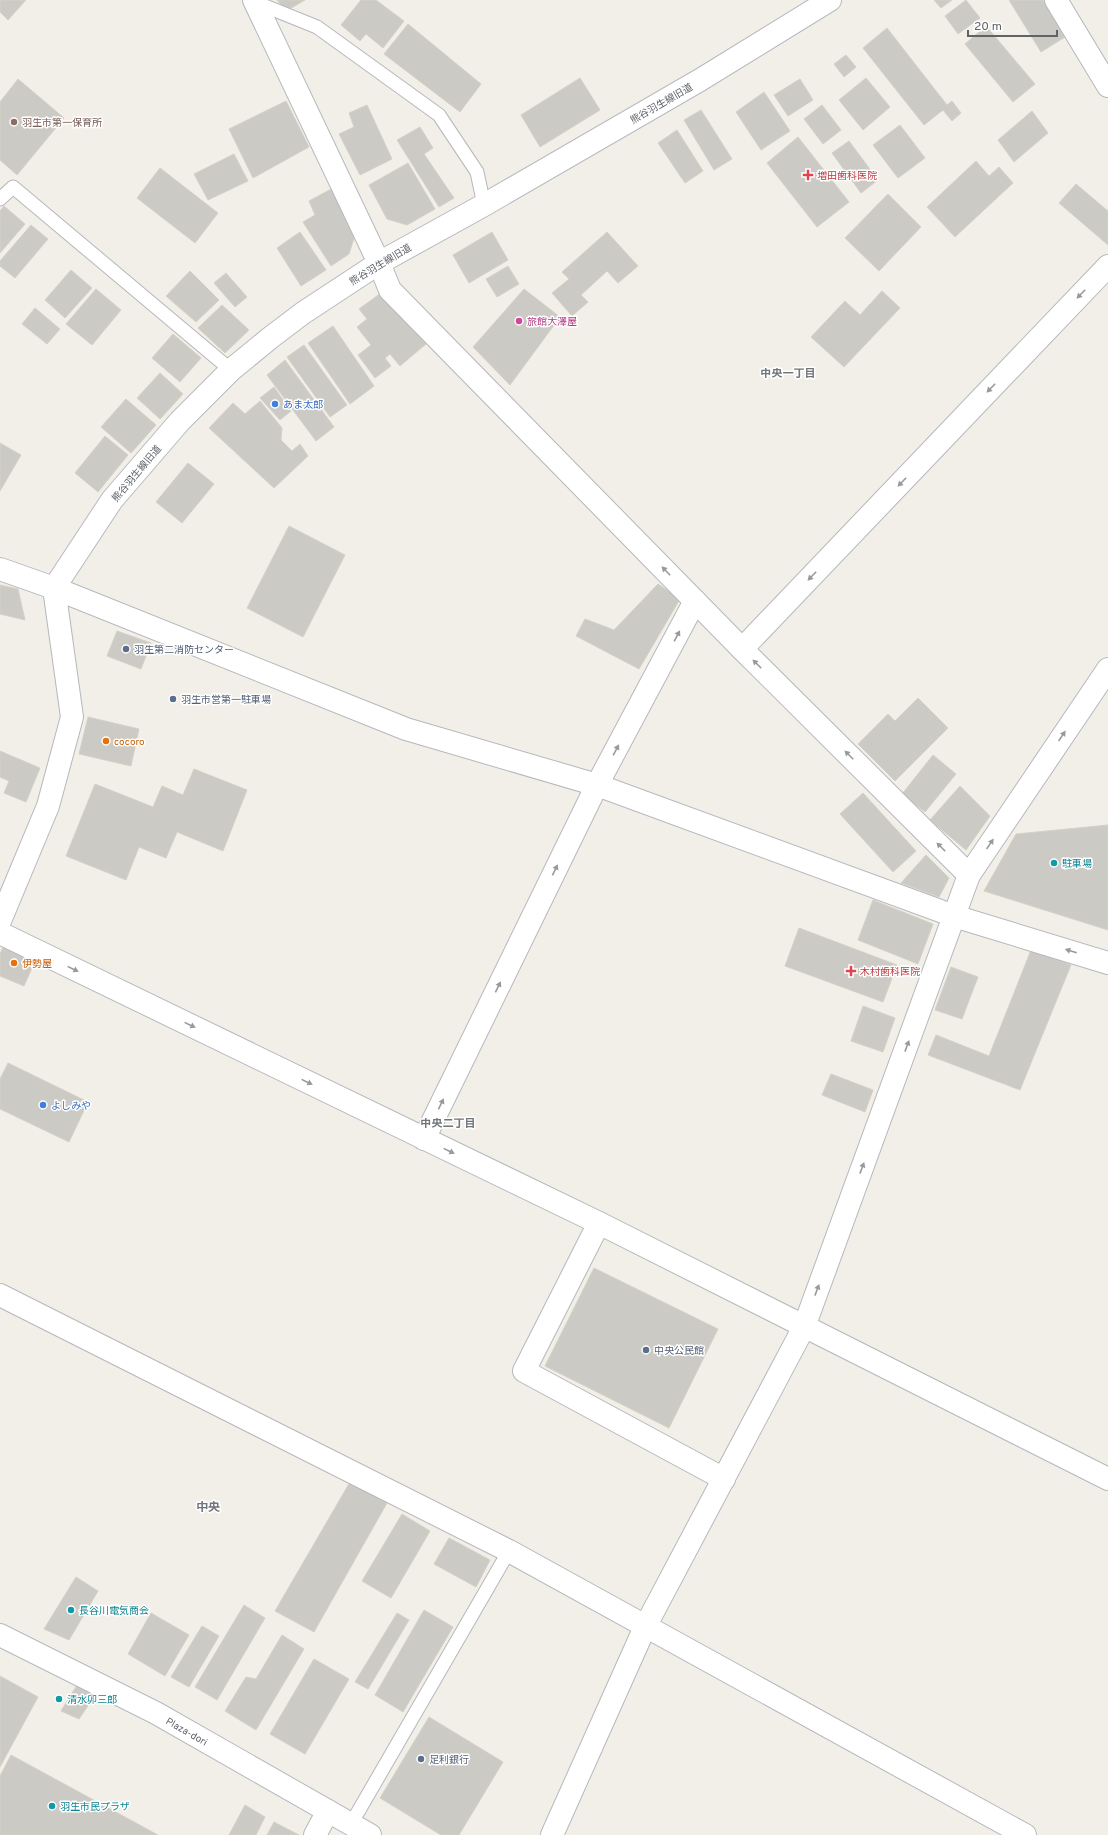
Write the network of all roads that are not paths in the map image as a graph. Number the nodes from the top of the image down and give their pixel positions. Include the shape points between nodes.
1 (830, 0) edge
2 (1056, 0) edge
3 (255, 1) edge
4 (1108, 86) edge
5 (0, 199) edge
6 (484, 205) junction
7 (379, 263) junction
8 (1108, 266) edge
9 (231, 370) junction
10 (0, 569) edge
11 (54, 588) junction
12 (696, 601) junction
13 (742, 649) junction
14 (1108, 669) edge
15 (597, 785) junction
16 (968, 875) junction
17 (954, 916) junction
18 (0, 921) edge
19 (0, 933) edge
20 (1108, 963) edge
21 (424, 1138) junction
22 (598, 1223) junction
23 (0, 1295) edge
24 (804, 1327) junction
25 (724, 1478) junction
26 (1108, 1479) edge
27 (509, 1551) junction
28 (645, 1627) junction
29 (0, 1635) edge
30 (328, 1811) junction
31 (351, 1824) junction
32 (315, 1835) edge
33 (370, 1835) edge
34 (552, 1835) edge
35 (1025, 1835) edge

1 - 6 street, 熊谷羽生線旧道 via 700,80
2 - 4 street
3 - 6 lane via 317,27 440,115 477,172
3 - 7 street
5 - 9 lane via 14,188
6 - 7 street, 熊谷羽生線旧道
7 - 9 street, 熊谷羽生線旧道 via 303,313
12 -> 7 street via 390,290
8 -> 13 street
9 - 11 street, 熊谷羽生線旧道 via 180,421 112,500
10 - 11 street
11 - 15 street via 406,729
11 - 18 street via 72,717 48,806
12 - 13 street
15 -> 12 street
16 -> 13 street
16 -> 14 street
15 - 17 street
21 -> 15 street
16 - 17 street
20 -> 17 street
24 -> 17 street
19 -> 21 street
21 -> 22 street
22 - 24 street
22 - 25 street via 524,1371
23 - 27 street
24 - 25 street
24 - 26 street
25 - 28 street
27 - 28 street
27 - 31 lane
28 - 34 street
28 - 35 street
29 - 30 street, Plaza-dori via 156,1713
30 - 31 street, Plaza-dori
30 - 32 street
31 - 33 street, Plaza-dori

